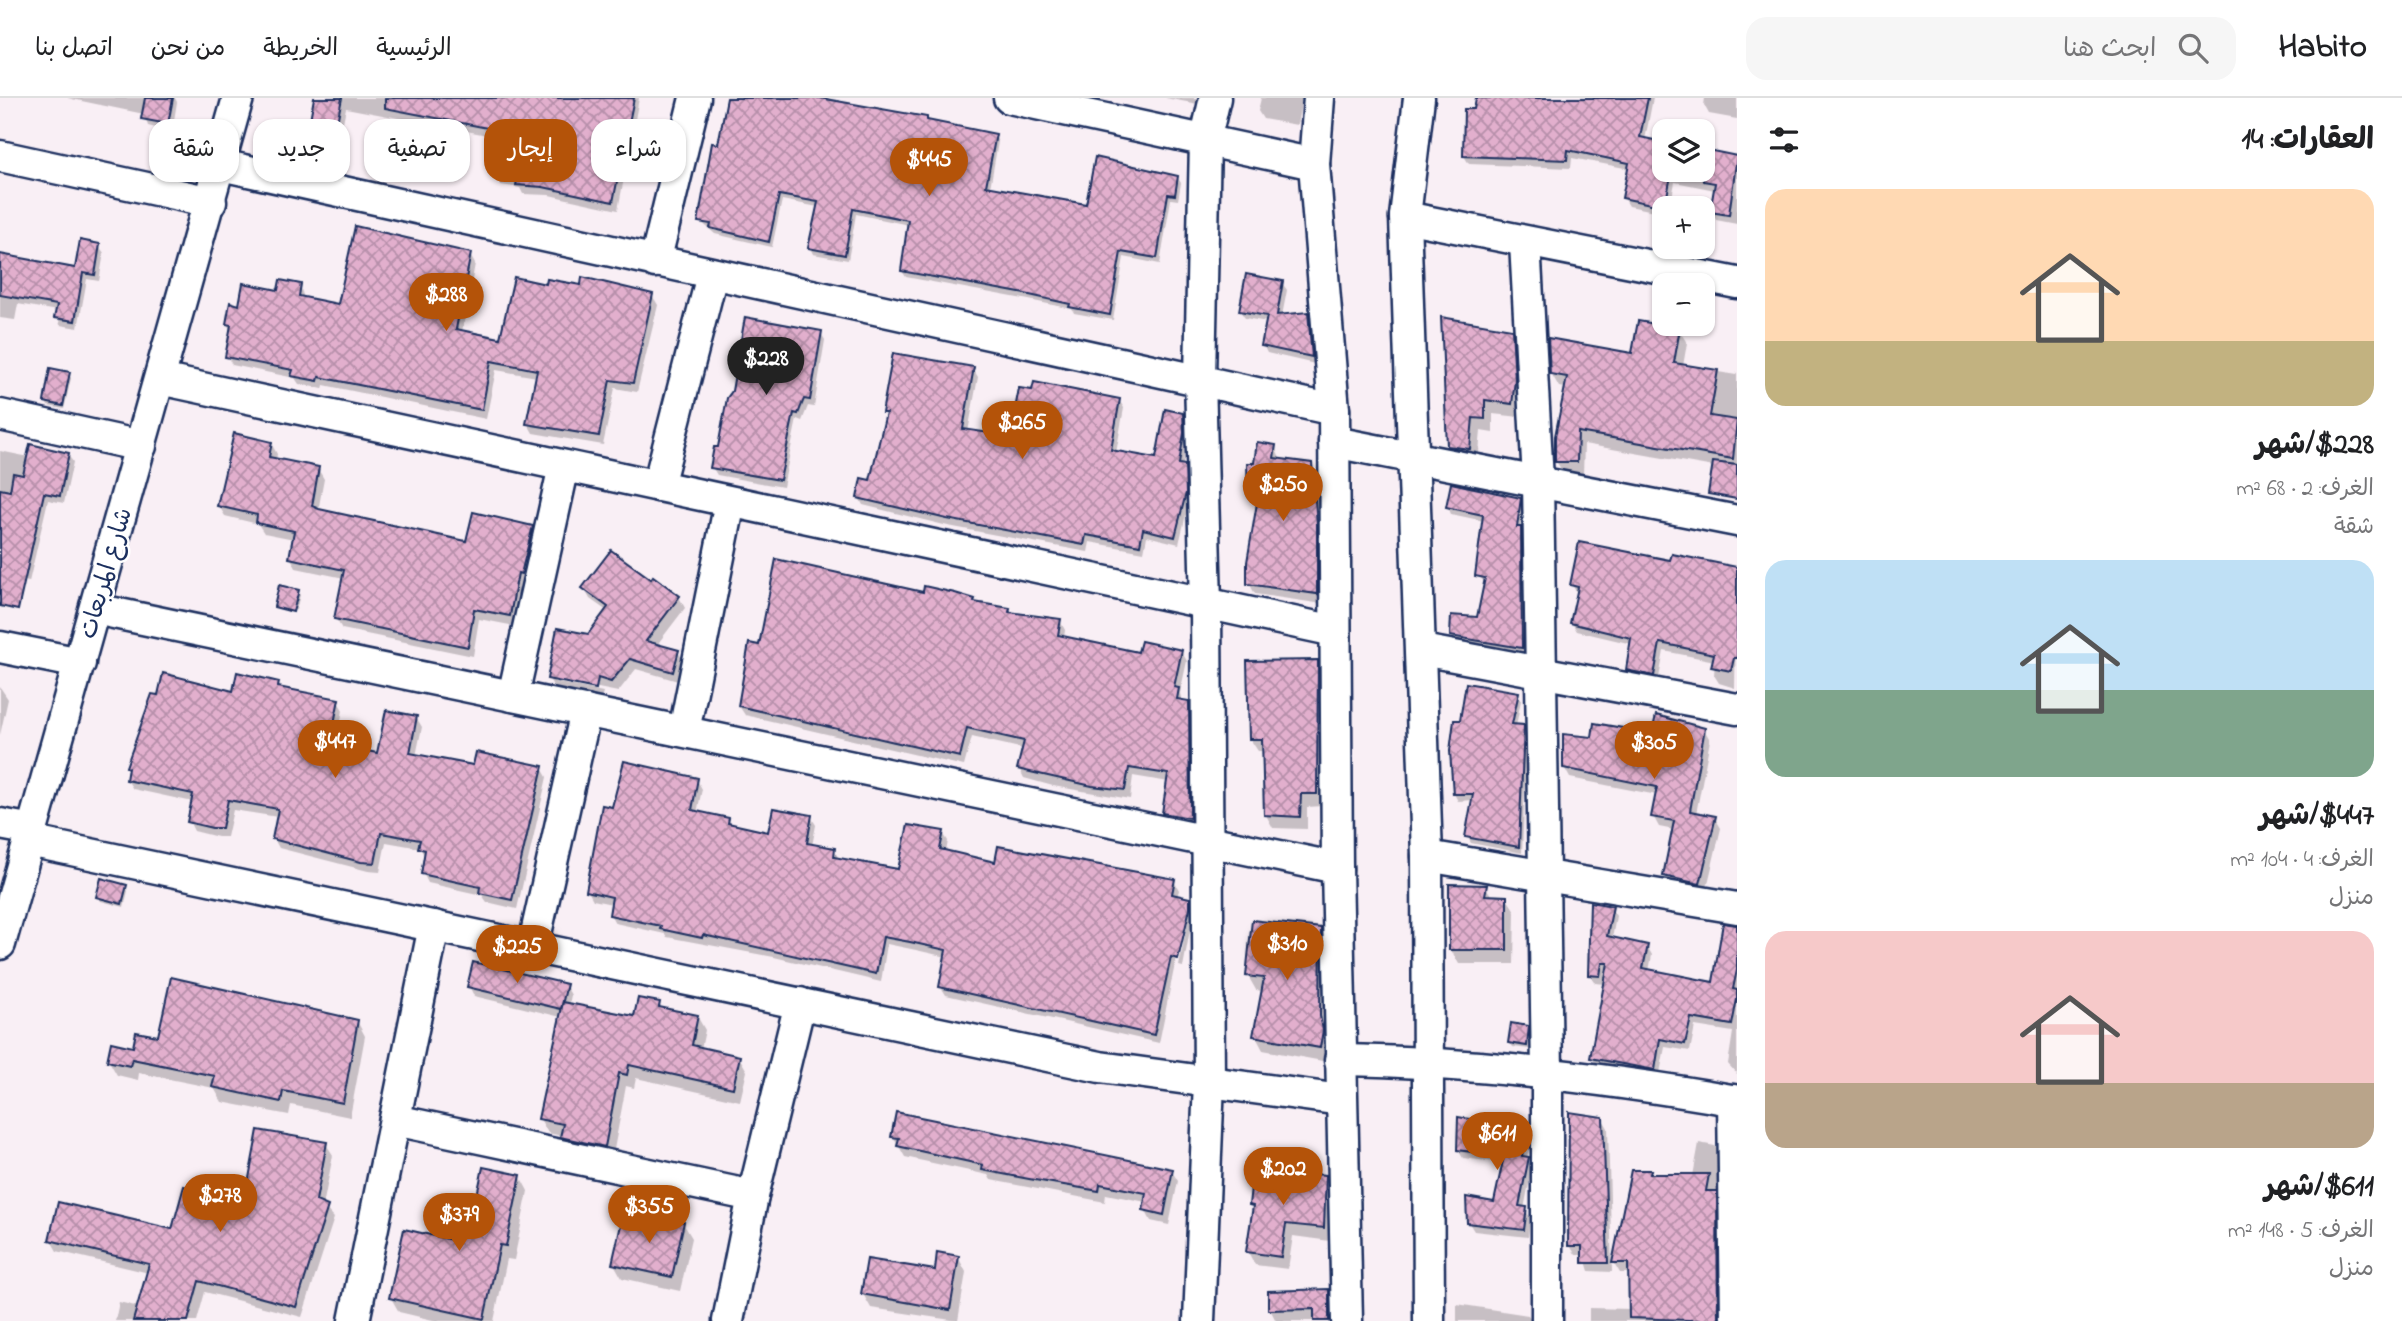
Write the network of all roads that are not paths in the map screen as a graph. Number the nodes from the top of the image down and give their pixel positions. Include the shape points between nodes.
1 (238, 98) edge
2 (695, 98) edge
3 (1009, 98) edge
4 (1215, 98) edge
5 (1319, 98) edge
6 (1419, 98) edge
7 (233, 119) edge
8 (1205, 141) junction
9 (0, 156) edge
10 (1314, 164) junction
11 (239, 169) edge
12 (216, 182) edge
13 (211, 202) junction
14 (1405, 217) junction
15 (1525, 243) junction
16 (655, 262) junction
17 (712, 275) junction
18 (1737, 283) edge
19 (1200, 378) junction
20 (160, 379) junction
21 (1334, 410) junction
22 (0, 415) edge
23 (1334, 442) junction
24 (141, 446) junction
25 (1414, 457) junction
26 (564, 466) junction
27 (1538, 480) junction
28 (658, 486) junction
29 (730, 502) junction
30 (1737, 521) edge
31 (1206, 604) junction
32 (95, 609) junction
33 (1335, 631) junction
34 (0, 647) edge
35 (1422, 650) junction
36 (80, 663) junction
37 (1539, 670) junction
38 (513, 696) junction
39 (1737, 709) edge
40 (586, 711) junction
41 (684, 731) junction
42 (0, 824) edge
43 (31, 835) junction
44 (1208, 841) junction
45 (1427, 856) junction
46 (1337, 868) junction
47 (1542, 874) junction
48 (1737, 908) edge
49 (434, 926) junction
50 (0, 944) edge
51 (533, 947) junction
52 (800, 1003) junction
53 (1340, 1060) junction
54 (1428, 1061) junction
55 (1548, 1073) junction
56 (1209, 1082) junction
57 (1341, 1100) junction
58 (1735, 1100) edge
59 (395, 1120) junction
60 (753, 1196) junction
61 (1736, 1318) edge
62 (354, 1321) edge
63 (728, 1321) edge
64 (1199, 1321) edge
65 (1347, 1321) edge
66 (1429, 1321) edge
67 (1547, 1321) edge

1 - 7 street, شارع المربعات
2 - 16 street
3 - 8 street
4 - 8 street
5 - 10 street
6 - 14 street
8 - 10 street
8 - 19 street
9 - 13 street
10 - 21 street
11 - 16 street
12 - 13 street, شارع المربعات
13 - 20 street, شارع المربعات
14 - 15 street
14 - 25 street
15 - 18 street
15 - 27 street
16 - 17 street
17 - 19 street
17 - 28 street
19 - 21 street
19 - 31 street
20 - 24 street, شارع المربعات
20 - 26 street
21 - 23 street
22 - 24 street
23 - 25 street
23 - 33 street
24 - 32 street, شارع المربعات
25 - 27 street
25 - 35 street
26 - 28 street
26 - 38 street
27 - 30 street
27 - 37 street
28 - 29 street
29 - 31 street
29 - 41 street
31 - 33 street
31 - 44 street
32 - 36 street, شارع المربعات
32 - 38 street
33 - 46 street
34 - 36 street
35 - 37 street
35 - 45 street
36 - 43 street, شارع المربعات
37 - 39 street
37 - 47 street
38 - 40 street
40 - 41 street
40 - 51 street
41 - 44 street
42 - 43 street
43 - 49 street
43 - 50 street, شارع المربعات
44 - 46 street
44 - 56 street
45 - 47 street
45 - 54 street
46 - 53 street
47 - 48 street
47 - 55 street
49 - 51 street
49 - 59 street
51 - 52 street
52 - 56 street via 1100,1067
52 - 60 street
53 - 54 street
53 - 57 street
54 - 55 street
54 - 66 street
55 - 58 street
55 - 67 street
56 - 57 street
56 - 64 street
57 - 65 street
58 - 61 street
59 - 60 street
59 - 62 street
60 - 63 street

